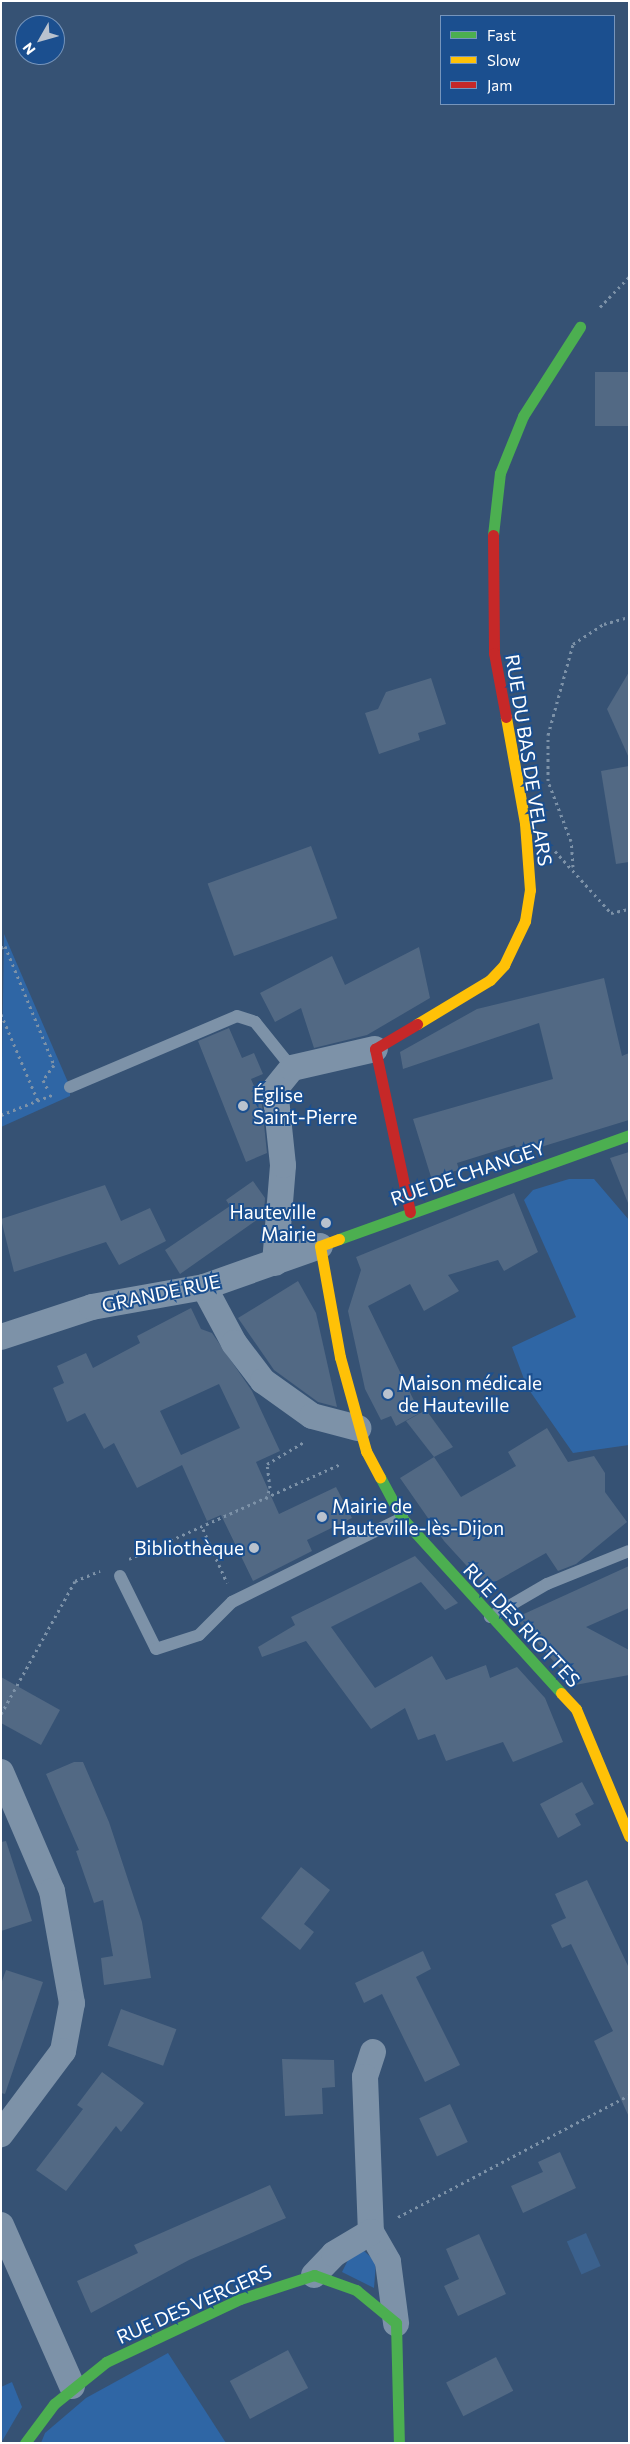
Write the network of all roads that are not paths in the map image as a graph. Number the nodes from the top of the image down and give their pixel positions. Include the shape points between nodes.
1 (580, 327) road end
2 (375, 1049) junction
3 (292, 1068) junction
4 (70, 1087) road end
5 (629, 1136) edge
6 (410, 1212) junction
7 (320, 1246) junction
8 (275, 1263) junction
9 (204, 1287) junction
10 (1, 1337) edge
11 (358, 1428) junction
12 (402, 1518) junction
13 (629, 1550) edge
14 (120, 1576) dead end
15 (490, 1617) junction
16 (1, 1772) edge
17 (629, 1836) edge
18 (373, 2052) dead end
19 (1, 2134) edge
20 (1, 2225) edge
21 (371, 2232) junction
22 (314, 2275) junction
23 (396, 2323) junction
24 (72, 2386) junction
25 (26, 2443) edge
26 (399, 2443) edge

1 - 2 street, RUE DU BAS DE VELARS via 523,416 500,473 493,531 494,653 525,823 530,890 525,921 504,965 490,980
2 - 3 street
2 - 6 street
3 - 4 lane via 255,1022 237,1016
3 - 8 street via 275,1089 282,1165
5 - 6 street, RUE DE CHANGEY
6 - 7 street, RUE DE CHANGEY
7 - 8 street, GRANDE RUE
7 - 11 street, RUE DES RIOTTES
8 - 9 street, GRANDE RUE
9 - 10 street, GRANDE RUE via 92,1307
9 - 11 street via 234,1343 263,1381 293,1405 332,1424
11 - 12 street, RUE DES RIOTTES
12 - 14 lane via 232,1602 199,1635 156,1648
12 - 15 street, RUE DES RIOTTES
13 - 15 lane via 547,1584
15 - 17 street, RUE DES RIOTTES via 576,1709
16 - 19 street via 52,1891 72,2003 63,2052
18 - 21 street via 365,2076
20 - 24 street
21 - 22 street via 334,2254
21 - 23 street via 388,2262
22 - 23 street via 356,2290
22 - 24 street, RUE DES VERGERS via 240,2299 106,2362
23 - 26 street
24 - 25 street, RUE DES VERGERS

